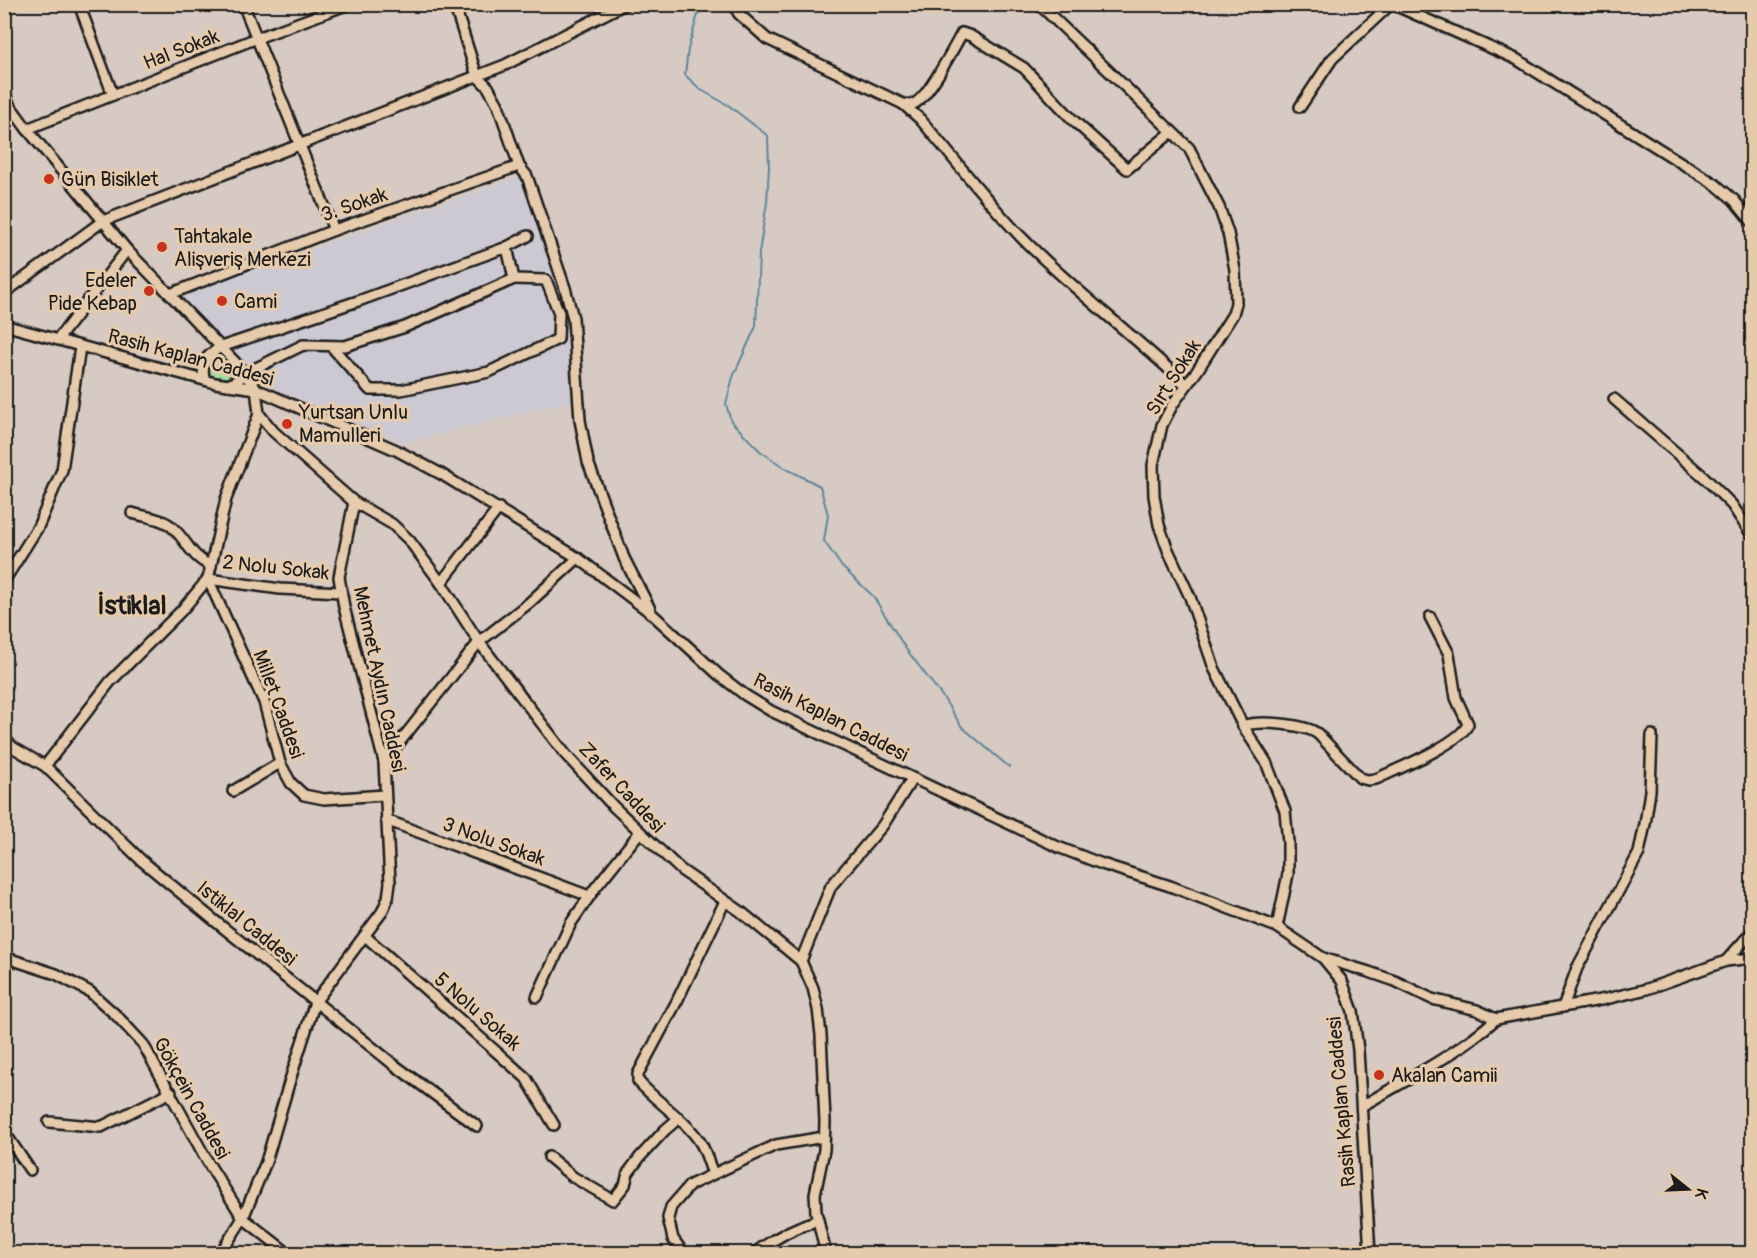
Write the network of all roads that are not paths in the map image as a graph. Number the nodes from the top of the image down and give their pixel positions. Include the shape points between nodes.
1 (79, 4) edge
2 (243, 4) edge
3 (454, 4) edge
4 (624, 4) edge
5 (733, 4) edge
6 (1037, 4) edge
7 (1391, 4) edge
8 (345, 5) edge
9 (257, 39) junction
10 (477, 76) junction
11 (4, 88) edge
12 (113, 95) junction
13 (6, 102) edge
14 (903, 104) junction
15 (1300, 107) dead end
16 (27, 129) junction
17 (1172, 132) junction
18 (299, 144) junction
19 (519, 166) junction
20 (103, 221) junction
21 (1752, 222) edge
22 (334, 230) junction
23 (528, 236) dead end
24 (507, 247) junction
25 (127, 250) junction
26 (514, 279) junction
27 (5, 290) edge
28 (170, 294) junction
29 (4, 325) edge
30 (58, 339) junction
31 (331, 346) junction
32 (80, 347) junction
33 (221, 347) junction
34 (244, 374) junction
35 (204, 379) junction
36 (228, 385) junction
37 (1186, 385) junction
38 (256, 389) junction
39 (1614, 399) dead end
40 (259, 414) junction
41 (354, 502) junction
42 (499, 508) junction
43 (132, 513) dead end
44 (1752, 535) edge
45 (578, 558) junction
46 (211, 566) junction
47 (208, 579) junction
48 (4, 581) edge
49 (441, 583) junction
50 (341, 592) junction
51 (651, 613) junction
52 (1430, 617) dead end
53 (479, 642) junction
54 (1243, 726) junction
55 (1652, 735) dead end
56 (4, 739) edge
57 (384, 762) junction
58 (280, 763) junction
59 (45, 766) junction
60 (912, 779) junction
61 (233, 791) dead end
62 (385, 795) junction
63 (386, 820) junction
64 (639, 832) junction
65 (589, 896) junction
66 (725, 901) junction
67 (1277, 927) junction
68 (1752, 932) edge
69 (365, 936) junction
70 (4, 957) edge
71 (1323, 958) junction
72 (1752, 958) edge
73 (801, 961) junction
74 (1726, 961) junction
75 (537, 997) dead end
76 (315, 1002) junction
77 (1563, 1007) junction
78 (1496, 1019) junction
79 (171, 1092) junction
80 (1362, 1106) junction
81 (679, 1118) junction
82 (49, 1122) dead end
83 (554, 1125) dead end
84 (477, 1126) dead end
85 (4, 1137) edge
86 (824, 1137) junction
87 (549, 1157) dead end
88 (30, 1170) dead end
89 (713, 1173) junction
90 (243, 1218) junction
91 (818, 1220) junction
92 (220, 1254) edge
93 (289, 1254) edge
94 (684, 1254) edge
95 (753, 1254) edge
96 (826, 1254) edge
97 (1370, 1254) edge

1 - 12 street
2 - 9 street
3 - 10 street
4 - 10 street
5 - 14 street via 738,14 767,39
6 - 17 street, Sırt Sokak
7 - 15 street via 1332,59
7 - 21 street via 1516,58 1715,184
8 - 9 street, Hal Sokak
9 - 12 street, Hal Sokak
9 - 18 street
10 - 18 street
10 - 19 street via 498,105
11 - 13 street
12 - 16 street, Hal Sokak
13 - 16 street
14 - 17 street via 912,105 928,90 962,33 1024,68 1127,169
14 - 37 street via 1021,237
16 - 20 street
17 - 37 street, Sırt Sokak via 1189,148 1220,207 1235,270 1233,315
18 - 20 street
18 - 22 street
19 - 22 street, 3. Sokak
19 - 51 street via 527,176 573,318 580,420 588,462 624,558
20 - 25 street
20 - 27 street
22 - 28 street, 3. Sokak
23 - 24 street
24 - 26 street
24 - 33 street
25 - 28 street
25 - 30 street
26 - 31 street via 405,327 345,346
26 - 31 street via 546,280 559,313 558,339 489,372 401,390 369,390
28 - 33 street
29 - 30 street, Rasih Kaplan Caddesi
30 - 32 street, Rasih Kaplan Caddesi
31 - 34 street via 303,345
32 - 35 street, Rasih Kaplan Caddesi
32 - 48 street via 62,470 38,527
33 - 34 street
33 - 35 street via 206,360 202,368
34 - 36 street
34 - 38 street
35 - 36 street, Rasih Kaplan Caddesi
36 - 38 street, Rasih Kaplan Caddesi
37 - 54 street, Sırt Sokak via 1157,441 1154,496 1168,550 1190,597 1214,668
38 - 40 street
38 - 42 street, Rasih Kaplan Caddesi via 396,450
39 - 44 street via 1711,484 1732,505
40 - 41 street, Zafer Caddesi via 274,432
40 - 46 street via 226,499
41 - 49 street, Zafer Caddesi via 400,530
41 - 50 street, Mehmet Aydın Caddesi via 340,562
42 - 45 street, Rasih Kaplan Caddesi
42 - 49 street
43 - 46 street via 164,521 198,560
45 - 51 street, Rasih Kaplan Caddesi
45 - 53 street
46 - 47 street
47 - 50 street, 2 Nolu Sokak
47 - 58 street, Millet Caddesi via 264,702
47 - 59 street via 110,682
49 - 53 street, Zafer Caddesi
50 - 57 street, Mehmet Aydın Caddesi
51 - 60 street, Rasih Kaplan Caddesi via 745,695
52 - 54 street via 1449,654 1456,698 1468,724 1443,747 1368,780 1360,778 1310,729 1259,723
53 - 57 street
53 - 64 street, Zafer Caddesi via 566,755
54 - 67 street, Sırt Sokak via 1266,762 1285,811 1288,874
55 - 77 street via 1650,791 1639,853 1577,968
56 - 59 street, Istiklal Caddesi
57 - 62 street, Mehmet Aydın Caddesi
58 - 61 street
58 - 62 street, Millet Caddesi via 291,783 304,795 324,799
59 - 76 street, Istiklal Caddesi via 141,860
60 - 67 street, Rasih Kaplan Caddesi via 1058,847
60 - 73 street via 883,825 831,886
62 - 63 street, Mehmet Aydın Caddesi
63 - 65 street, 3 Nolu Sokak
63 - 69 street, Mehmet Aydın Caddesi via 388,898
64 - 65 street
64 - 66 street, Zafer Caddesi via 681,870
65 - 75 street via 571,923
66 - 73 street, Zafer Caddesi
66 - 81 street via 638,1074 638,1081 647,1091
67 - 71 street, Rasih Kaplan Caddesi
68 - 74 street
69 - 76 street, Mehmet Aydın Caddesi
69 - 83 street, 5 Nolu Sokak via 526,1078
70 - 79 street, Gökçein Caddesi via 56,974 90,992 143,1044
71 - 78 street
71 - 80 street, Rasih Kaplan Caddesi via 1342,981 1353,1011
72 - 74 street
73 - 86 street, Zafer Caddesi via 818,1009
74 - 77 street via 1647,989
76 - 84 street, Istiklal Caddesi
76 - 90 street, Mehmet Aydın Caddesi via 266,1162
77 - 78 street
78 - 80 street via 1448,1057
79 - 82 street via 101,1127
79 - 90 street, Gökçein Caddesi
80 - 97 street, Rasih Kaplan Caddesi
81 - 87 street via 640,1157 613,1200 573,1177
81 - 89 street via 701,1143
85 - 88 street
86 - 89 street via 776,1144
86 - 91 street, Zafer Caddesi via 815,1194
89 - 94 street via 690,1185 671,1207 668,1218 672,1239
90 - 92 street, Mehmet Aydın Caddesi
90 - 93 street, Gökçein Caddesi
91 - 95 street via 801,1225
91 - 96 street, Zafer Caddesi

